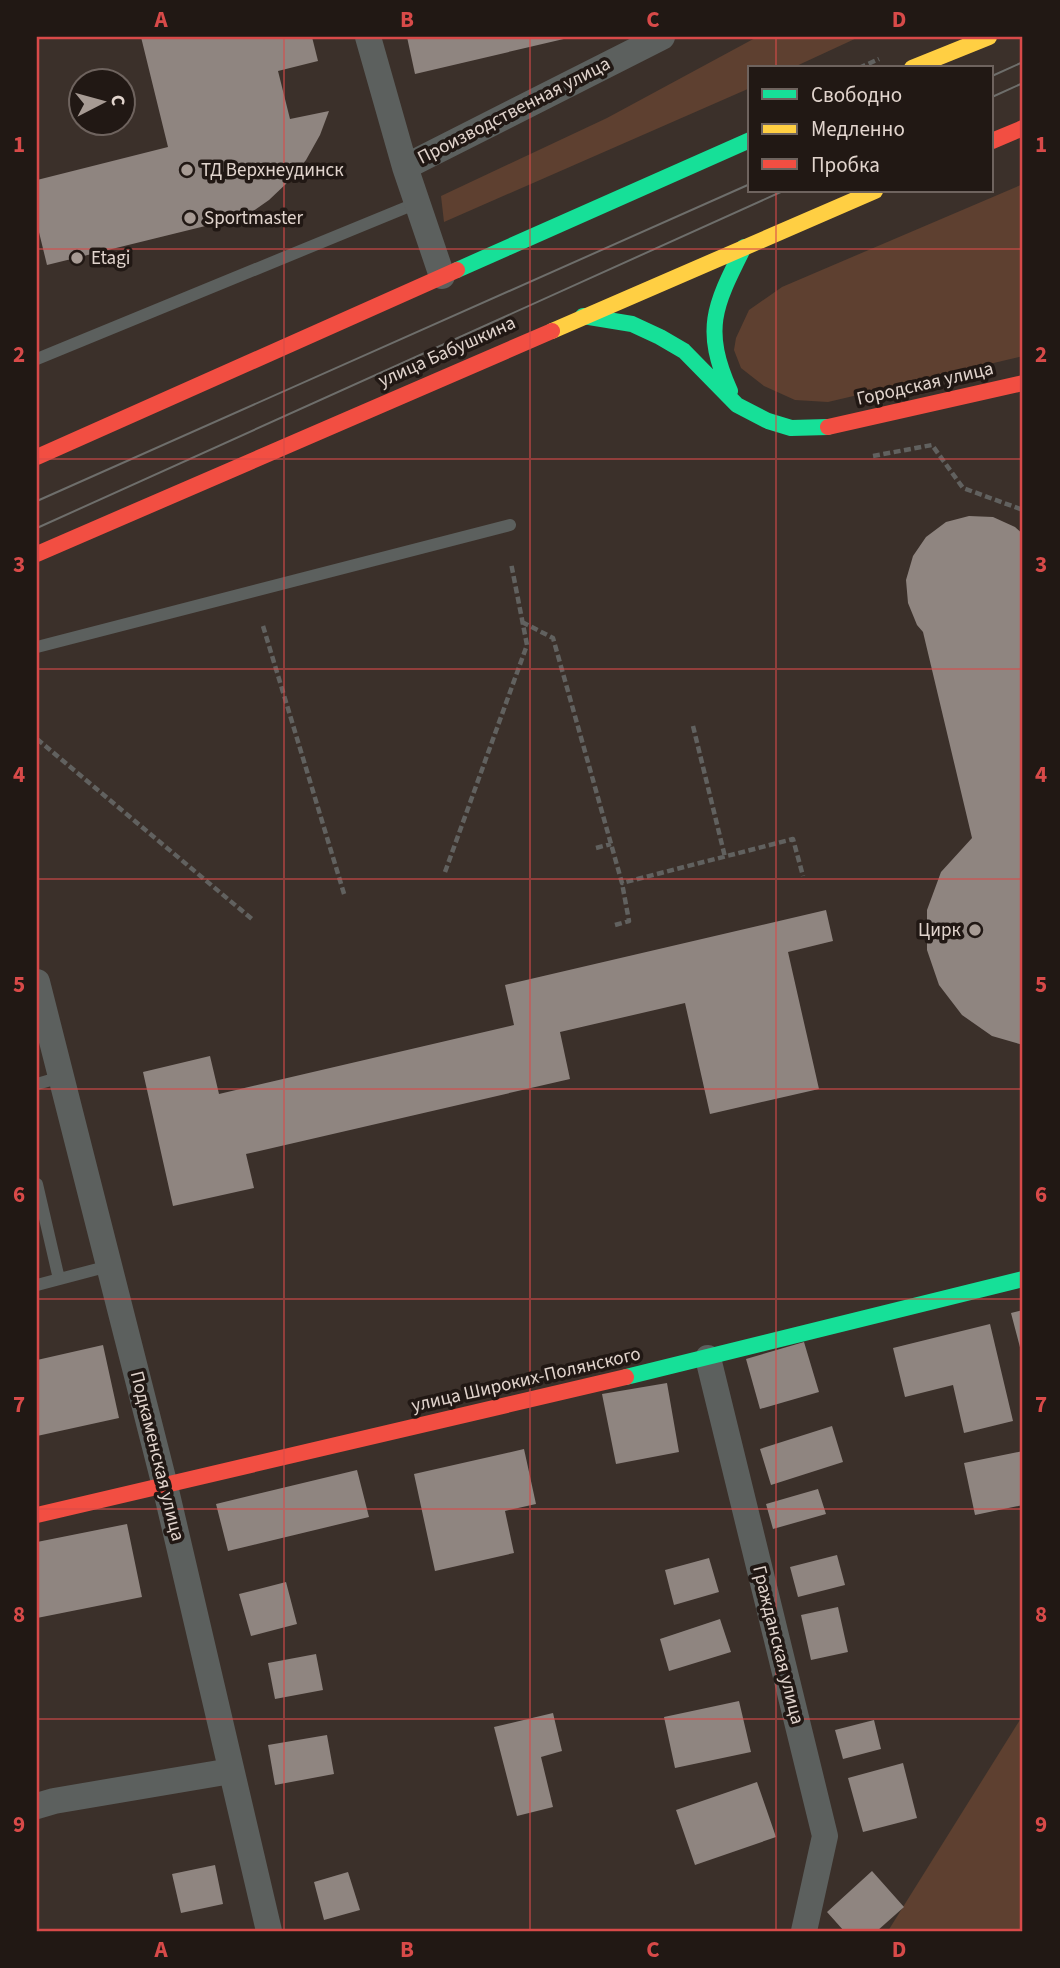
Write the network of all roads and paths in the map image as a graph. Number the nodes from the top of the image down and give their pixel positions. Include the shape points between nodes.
1 (368, 37) edge
2 (662, 37) edge
3 (989, 37) edge
4 (917, 66) edge
5 (1023, 128) edge
6 (748, 141) edge
7 (993, 141) edge
8 (405, 167) junction
9 (873, 192) edge
10 (417, 203) junction
11 (744, 247) junction
12 (442, 276) junction
13 (583, 316) junction
14 (37, 359) edge
15 (1023, 383) edge
16 (737, 405) junction
17 (37, 457) edge
18 (510, 525) dead end
19 (37, 554) edge
20 (511, 563) dead end
21 (522, 622) junction
22 (263, 626) dead end
23 (37, 647) edge
24 (693, 726) dead end
25 (37, 739) edge
26 (611, 844) junction
27 (596, 848) dead end
28 (725, 857) junction
29 (445, 872) dead end
30 (803, 876) dead end
31 (622, 883) junction
32 (345, 897) dead end
33 (253, 920) dead end
34 (615, 925) dead end
35 (37, 982) edge
36 (49, 1081) edge
37 (37, 1184) edge
38 (109, 1266) junction
39 (59, 1279) junction
40 (1023, 1279) edge
41 (37, 1285) edge
42 (708, 1358) junction
43 (165, 1486) junction
44 (37, 1515) edge
45 (231, 1771) junction
46 (37, 1806) edge
47 (269, 1931) edge
48 (804, 1931) edge

1 - 8 street
2 - 8 street, Производственная улица
3 - 4 main road
5 - 7 main road
6 - 12 main road
8 - 10 street
9 - 11 main road, улица Бабушкина
10 - 12 street
10 - 14 lane
11 - 13 main road, улица Бабушкина
11 - 16 main road via 713,312 712,337 719,369
12 - 17 main road
13 - 16 main road, Городская улица via 632,324 684,351
13 - 19 main road, улица Бабушкина
15 - 16 main road, Городская улица via 836,427 791,428
18 - 23 lane
20 - 21 path
21 - 26 path via 553,638
21 - 29 path via 527,645
22 - 32 path
24 - 28 path
25 - 33 path
26 - 27 path
26 - 31 path
28 - 30 path via 793,839
28 - 31 path
31 - 34 path via 629,921
35 - 36 street, Подкаменская улица
36 - 38 street, Подкаменская улица
37 - 39 lane
38 - 39 lane
38 - 43 street, Подкаменская улица
39 - 41 lane
40 - 42 main road, улица Широких-Полянского
42 - 43 main road, улица Широких-Полянского
42 - 48 street, Гражданская улица via 825,1836
43 - 44 main road, улица Широких-Полянского
43 - 45 street, Подкаменская улица
45 - 46 street
45 - 47 street, Подкаменская улица

